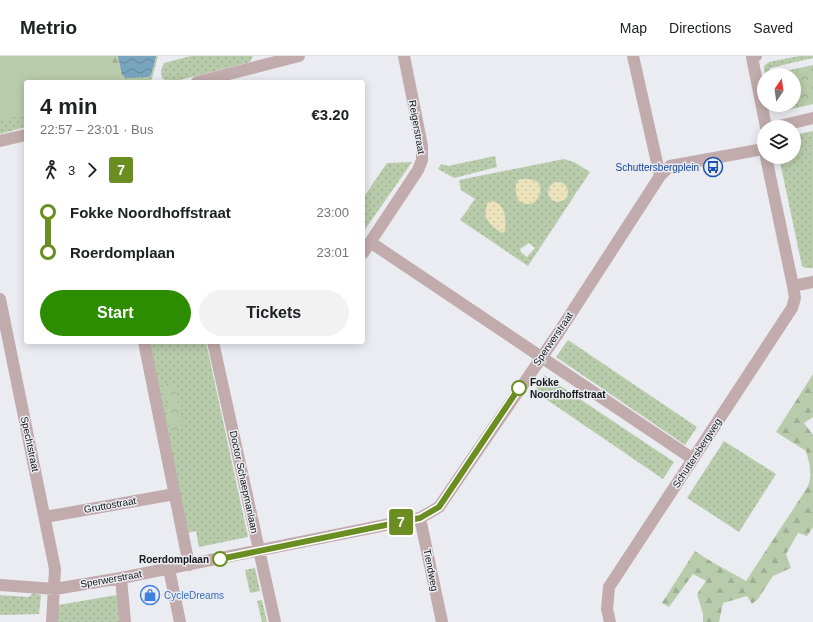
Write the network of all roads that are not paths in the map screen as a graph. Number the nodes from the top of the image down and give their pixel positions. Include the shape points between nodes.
1 (299, 56) edge
2 (404, 56) edge
3 (633, 56) edge
4 (756, 56) edge
5 (205, 80) edge
6 (813, 118) edge
7 (765, 120) edge
8 (801, 121) edge
9 (24, 135) edge
10 (0, 141) edge
11 (757, 150) edge
12 (767, 164) edge
13 (660, 176) junction
14 (370, 242) junction
15 (365, 250) edge
16 (813, 282) edge
17 (793, 286) junction
18 (0, 299) edge
19 (144, 344) edge
20 (213, 344) edge
21 (541, 358) junction
22 (693, 459) junction
23 (175, 494) junction
24 (45, 517) junction
25 (420, 518) junction
26 (259, 551) junction
27 (189, 565) junction
28 (169, 569) junction
29 (121, 578) junction
30 (0, 585) edge
31 (55, 589) junction
32 (52, 622) edge
33 (125, 622) edge
34 (180, 622) edge
35 (275, 622) edge
36 (442, 622) edge
37 (610, 622) edge

1 - 5 street
2 - 14 street, Reigerstraat via 422,146 422,160
3 - 13 street
4 - 7 street via 752,57
6 - 8 street
9 - 10 street
11 - 13 street, Sperwerstraat via 670,166
12 - 17 street
13 - 21 street, Sperwerstraat
14 - 15 street, Reigerstraat
14 - 21 street
16 - 17 street
17 - 22 street, Schuttersbergweg via 795,298 792,308
18 - 24 street, Spechtstraat
19 - 23 street
20 - 26 street, Doctor Schaepmanlaan
21 - 22 street
21 - 25 street, Sperwerstraat via 439,507
22 - 37 street, Schuttersbergweg via 610,587 607,609
23 - 24 street, Gruttostraat
23 - 27 street
24 - 31 street, Spechtstraat via 55,568
25 - 26 street, Sperwerstraat
25 - 36 street, Tiendweg
26 - 27 street, Sperwerstraat
26 - 35 street, Doctor Schaepmanlaan
27 - 28 street, Sperwerstraat
28 - 29 street, Sperwerstraat
28 - 34 street
29 - 31 street, Sperwerstraat
29 - 33 street
30 - 31 street, Sperwerstraat
31 - 32 street, Spechtstraat

